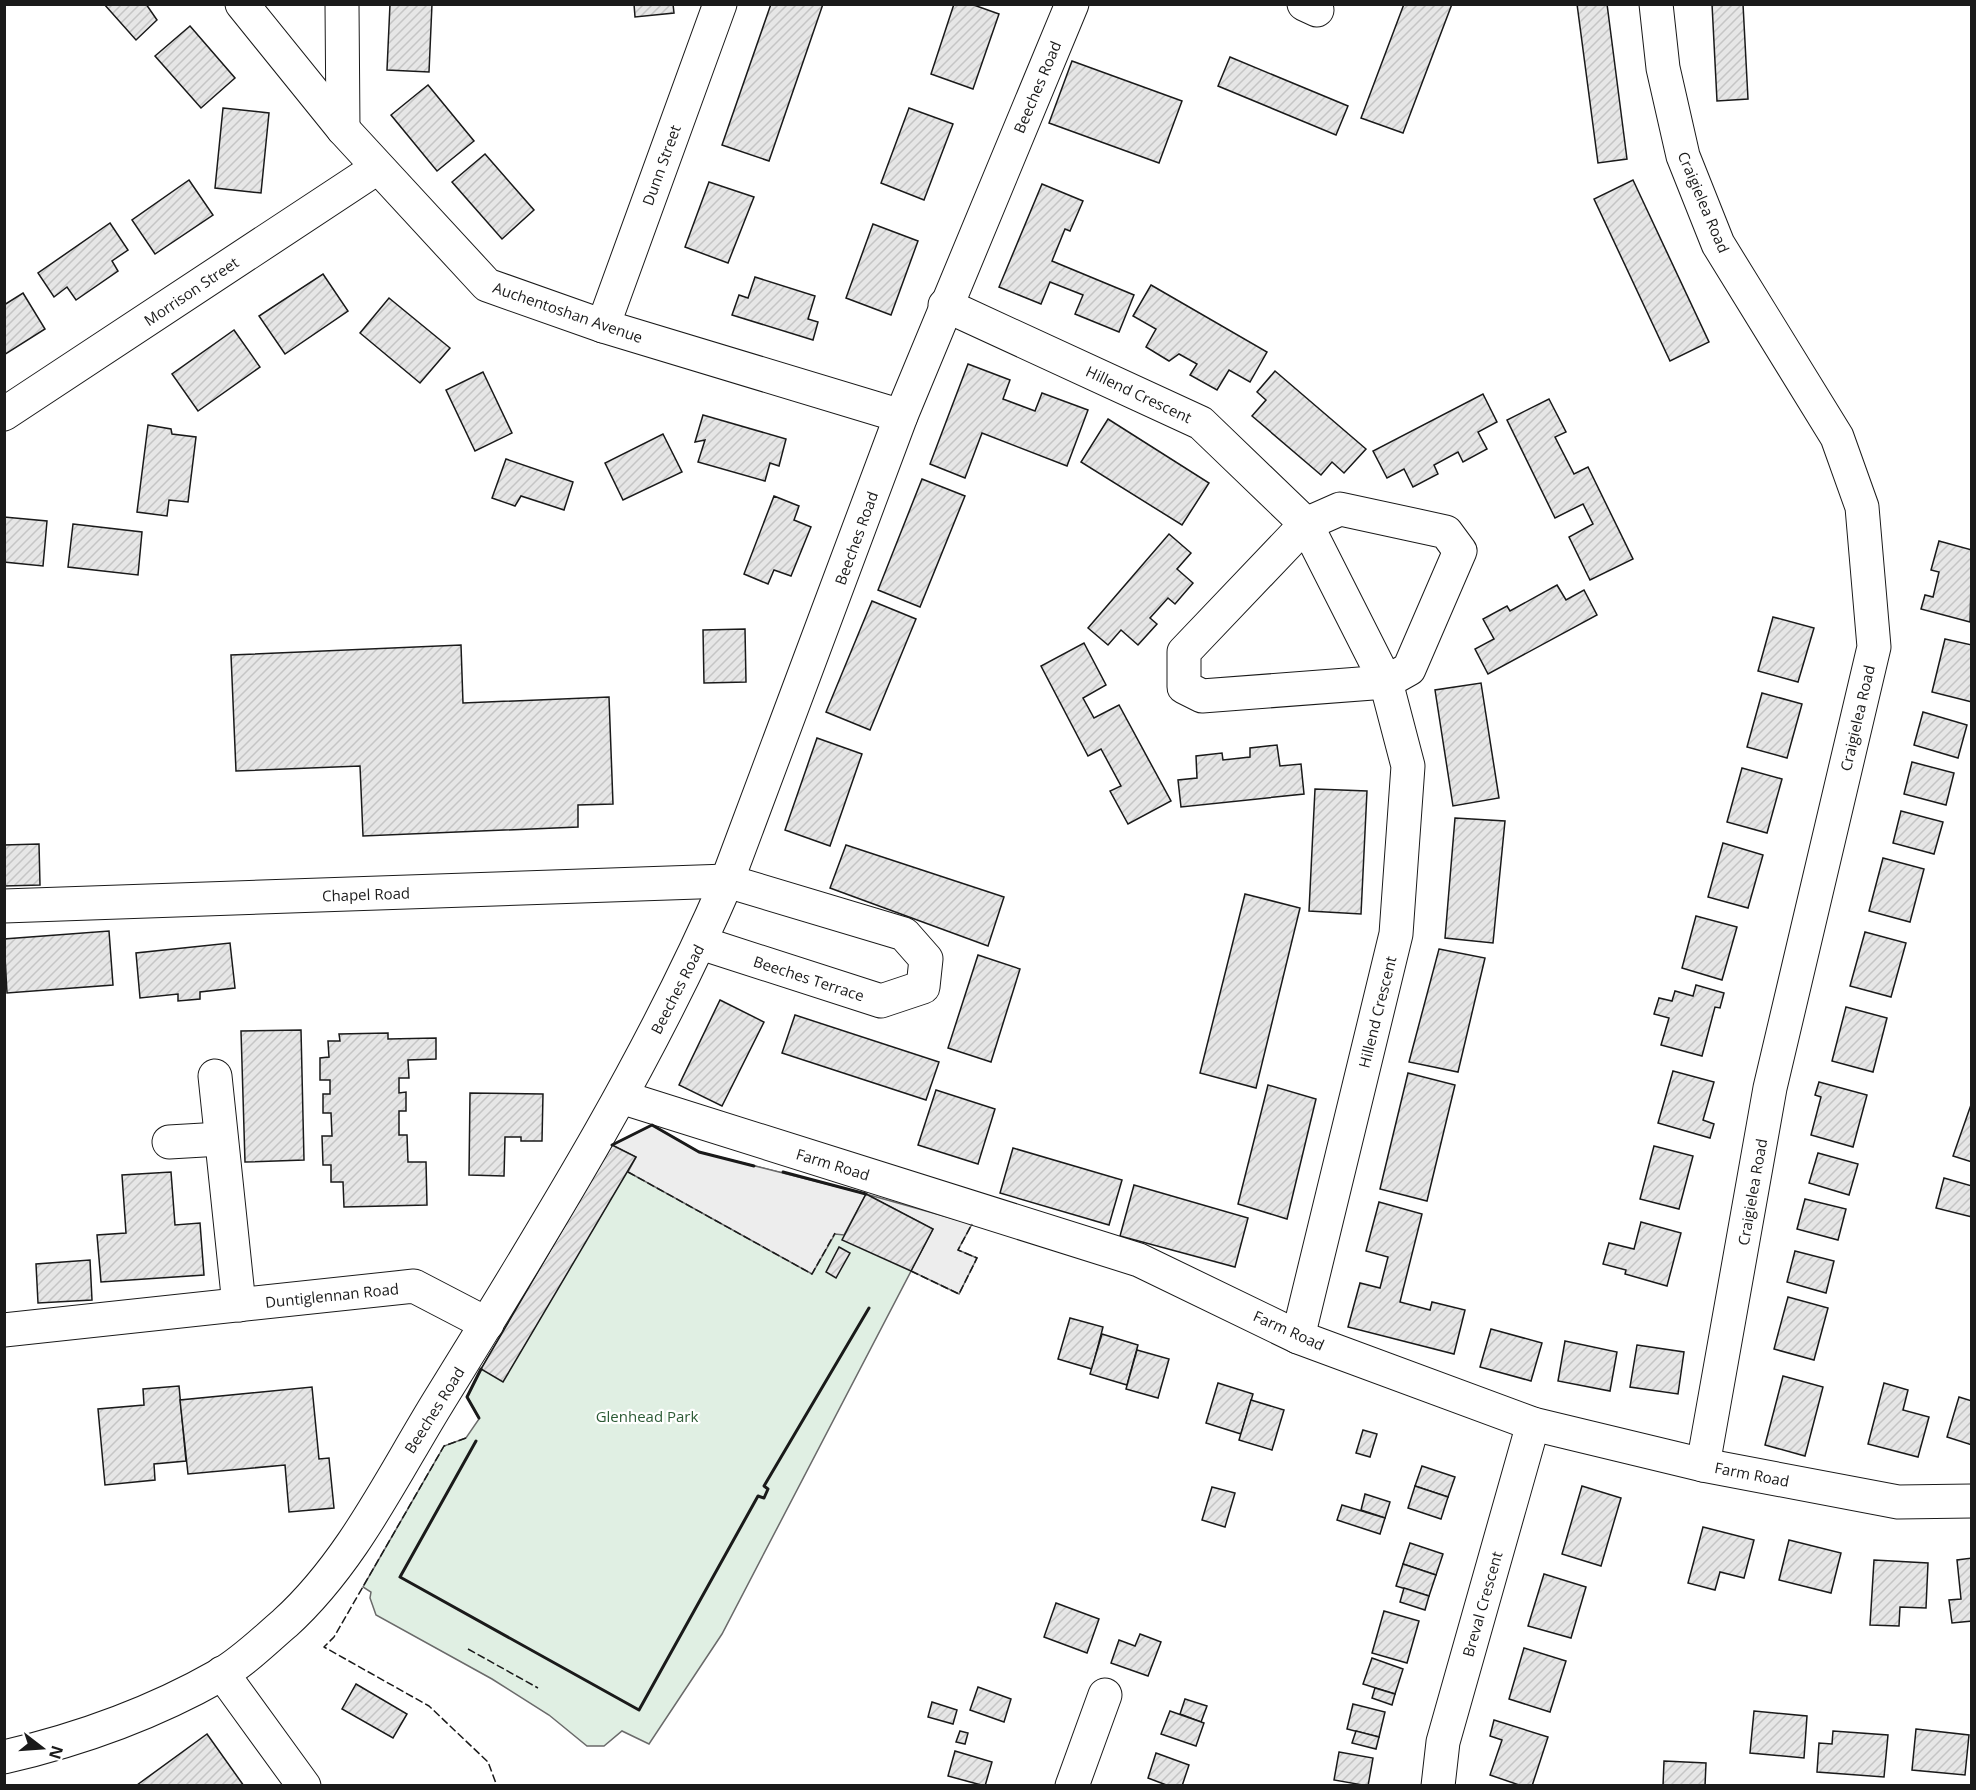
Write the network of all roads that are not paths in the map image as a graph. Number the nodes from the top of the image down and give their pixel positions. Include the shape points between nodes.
1 (242, 4) edge
2 (342, 4) edge
3 (720, 4) edge
4 (1072, 4) edge
5 (1656, 4) edge
6 (343, 129) junction
7 (376, 168) junction
8 (945, 305) junction
9 (603, 326) junction
10 (4, 414) edge
11 (901, 416) junction
12 (1306, 524) junction
13 (1386, 682) junction
14 (728, 881) junction
15 (4, 906) edge
16 (701, 943) junction
17 (215, 1076) dead end
18 (621, 1097) junction
19 (221, 1139) junction
20 (169, 1142) dead end
21 (239, 1305) junction
22 (487, 1324) junction
23 (4, 1330) edge
24 (1298, 1337) junction
25 (1533, 1424) junction
26 (1703, 1465) junction
27 (1971, 1501) edge
28 (222, 1673) junction
29 (1105, 1695) dead end
30 (4, 1757) edge
31 (303, 1785) edge
32 (1072, 1785) edge
33 (1438, 1785) edge

1 - 6 street, Auchentoshan Avenue
2 - 6 street
3 - 9 street, Dunn Street
4 - 8 street, Beeches Road
5 - 26 street, Craigielea Road via 1663,68 1683,156 1714,233 1837,437 1862,507 1874,647 1770,1088
6 - 7 street, Auchentoshan Avenue
7 - 9 street, Auchentoshan Avenue via 487,285
7 - 10 street, Morrison Street
8 - 11 street, Beeches Road
8 - 12 street, Hillend Crescent via 1201,423
9 - 11 street, Auchentoshan Avenue
11 - 14 street, Beeches Road
12 - 13 street, Hillend Crescent
12 - 13 street via 1340,509 1446,532 1460,551 1409,669
12 - 13 street via 1184,652 1184,687 1202,696
13 - 24 street, Hillend Crescent via 1407,766 1396,934
14 - 15 street, Chapel Road
14 - 16 street, Beeches Road
14 - 16 street, Beeches Terrace via 903,934 926,959 923,987 881,1001
16 - 18 street, Beeches Road
17 - 19 street
18 - 22 street, Beeches Road
18 - 24 street, Farm Road via 1138,1260
19 - 20 street
19 - 21 street
21 - 22 street, Duntiglennan Road via 414,1286
21 - 23 street, Duntiglennan Road
22 - 28 street, Beeches Road via 346,1555 287,1621
24 - 25 street, Farm Road
25 - 26 street, Farm Road
25 - 33 street, Breval Crescent via 1443,1742
26 - 27 street, Farm Road via 1898,1502
28 - 30 street, Beeches Road via 158,1706 84,1734
28 - 31 street
29 - 32 street

